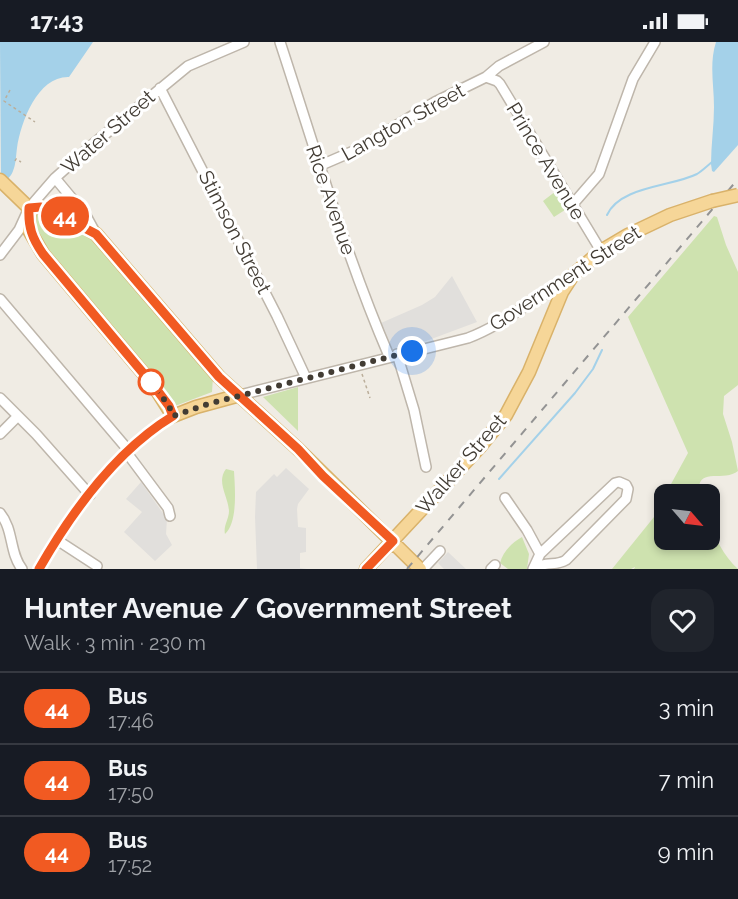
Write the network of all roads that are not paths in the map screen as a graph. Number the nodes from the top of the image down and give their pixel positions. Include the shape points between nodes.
1 (244, 42) edge
2 (280, 42) edge
3 (544, 42) edge
4 (655, 42) edge
5 (486, 77) junction
6 (160, 87) junction
7 (320, 166) junction
8 (55, 178) junction
9 (0, 180) edge
10 (738, 195) edge
11 (573, 204) junction
12 (29, 208) junction
13 (96, 234) junction
14 (601, 251) junction
15 (0, 255) edge
16 (568, 281) junction
17 (0, 299) edge
18 (394, 355) junction
19 (306, 378) junction
20 (240, 395) junction
21 (0, 398) edge
22 (18, 416) junction
23 (173, 416) junction
24 (0, 434) edge
25 (128, 452) junction
26 (426, 467) dead end
27 (90, 495) junction
28 (505, 498) dead end
29 (0, 513) edge
30 (170, 516) dead end
31 (57, 540) junction
32 (393, 541) junction
33 (440, 551) dead end
34 (540, 554) junction
35 (97, 566) dead end
36 (22, 569) edge
37 (39, 569) edge
38 (366, 569) edge
39 (422, 569) edge
40 (533, 569) edge

1 - 6 street, Water Street via 188,66
2 - 7 street, Rice Avenue
3 - 5 street, Langton Street
4 - 11 street via 633,79 598,174
5 - 7 street, Langton Street via 351,153
5 - 11 street, Prince Avenue via 500,84
6 - 8 street, Water Street
6 - 19 street, Stimson Street
7 - 18 street, Rice Avenue via 365,299
8 - 12 street, Water Street
8 - 13 street
9 - 12 main road
10 - 14 main road, Government Street, bridge via 652,222
11 - 14 street, Prince Avenue
12 - 13 main road via 50,210
12 - 15 street, Water Street via 19,230
12 - 23 main road via 29,230 43,254 154,386
13 - 20 main road via 205,362
14 - 16 main road, Government Street
16 - 18 street, Government Street via 488,330
16 - 32 main road, Walker Street via 506,415
17 - 25 street
18 - 19 street, Government Street
18 - 26 street, Rice Avenue via 414,410
19 - 20 street, Government Street
20 - 23 main road, Government Street
20 - 32 main road
21 - 22 street
22 - 24 street
22 - 27 street
23 - 25 street, Government Street
25 - 27 street, Government Street
25 - 30 street
27 - 31 street, Government Street
28 - 34 street
29 - 36 street via 8,524 15,558
31 - 35 street
31 - 37 street, Government Street
32 - 38 main road, Walker Street
32 - 39 main road
33 - 39 street
34 - 40 street
34 - 40 street via 615,483 626,485 626,499 566,560

